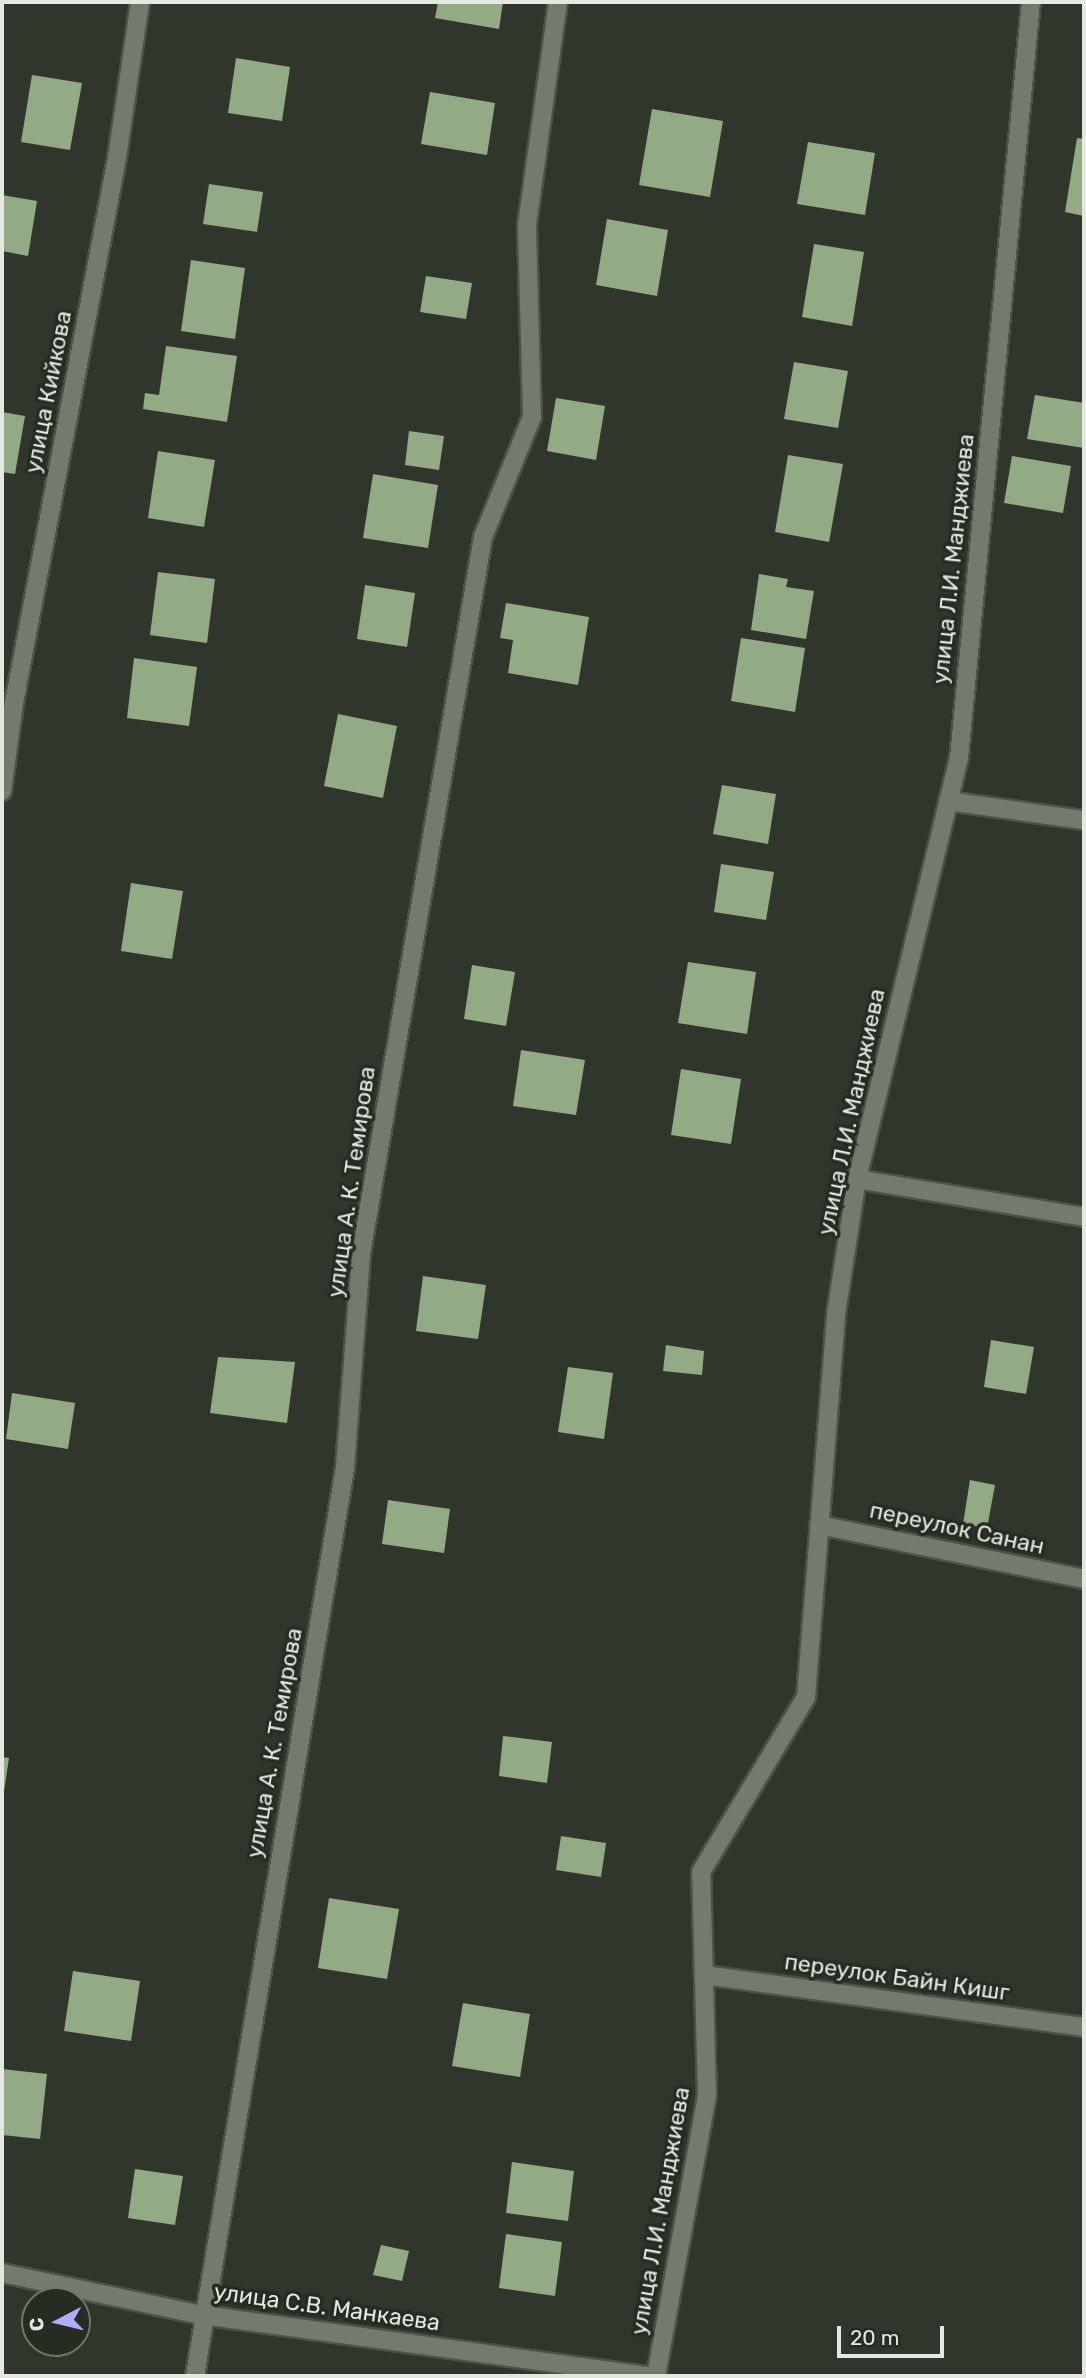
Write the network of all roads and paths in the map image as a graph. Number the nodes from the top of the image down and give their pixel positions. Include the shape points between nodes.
1 (140, 2) edge
2 (558, 2) edge
3 (1031, 2) edge
4 (8, 702) edge
5 (2, 791) edge
6 (948, 801) junction
7 (1084, 820) edge
8 (857, 1179) junction
9 (1084, 1217) edge
10 (819, 1525) junction
11 (1084, 1579) edge
12 (704, 1975) junction
13 (1084, 2027) edge
14 (2, 2273) edge
15 (202, 2315) junction
16 (195, 2376) edge
17 (649, 2376) edge
18 (656, 2376) edge

1 - 4 street, улица Кийкова via 117,158
2 - 15 street, улица А. К. Темирова via 527,225 533,416 483,537 361,1254 345,1468
3 - 6 street, улица Л.И. Манджиева via 959,758
4 - 5 street, улица Кийкова
6 - 7 street
6 - 8 street, улица Л.И. Манджиева
8 - 9 street
8 - 10 street, улица Л.И. Манджиева via 836,1314
10 - 11 street, переулок Санан
10 - 12 street, улица Л.И. Манджиева via 806,1697 701,1872
12 - 13 street, переулок Байн Кишг
12 - 18 street, улица Л.И. Манджиева via 707,2095
14 - 15 street, улица С.В. Манкаева
15 - 16 street, улица А. К. Темирова
15 - 17 street, улица С.В. Манкаева

